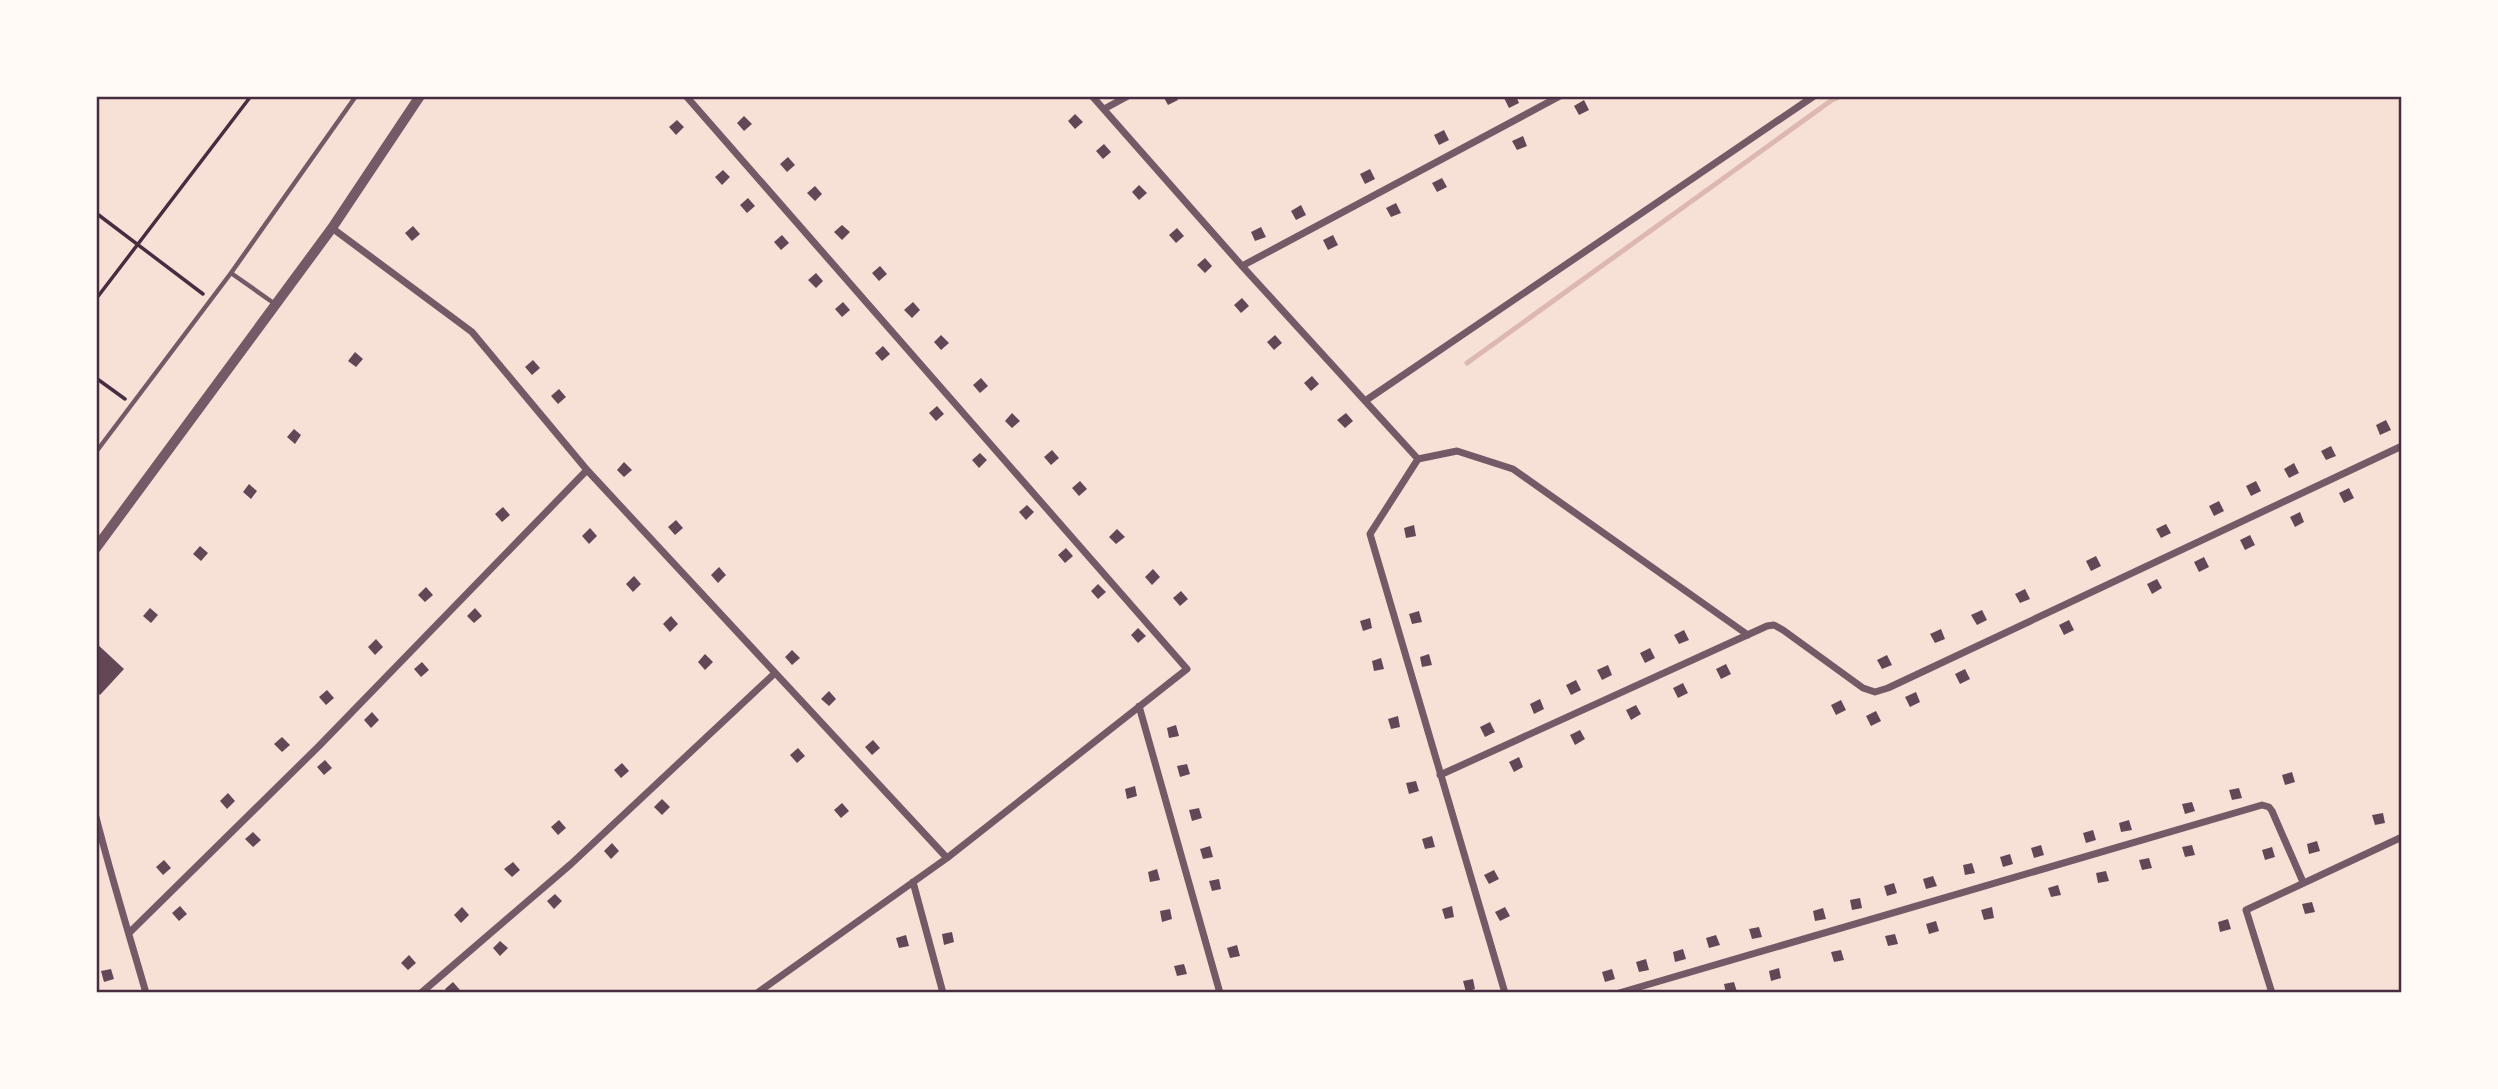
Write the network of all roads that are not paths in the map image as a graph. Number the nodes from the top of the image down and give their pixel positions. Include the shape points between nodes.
1 (356, 96) edge
2 (420, 96) edge
3 (686, 96) edge
4 (1092, 96) edge
5 (1128, 96) edge
6 (1560, 96) edge
7 (1814, 96) edge
8 (1104, 109) junction
9 (332, 228) junction
10 (1242, 266) junction
11 (231, 273) junction
12 (276, 304) junction
13 (1365, 401) junction
14 (2402, 446) edge
15 (96, 452) edge
16 (1419, 459) junction
17 (587, 470) junction
18 (96, 548) edge
19 (1748, 635) junction
20 (775, 673) junction
21 (1139, 706) junction
22 (1440, 775) junction
23 (96, 817) edge
24 (2402, 837) edge
25 (947, 858) junction
26 (913, 882) junction
27 (2303, 882) junction
28 (129, 933) junction
29 (146, 993) edge
30 (421, 993) edge
31 (757, 993) edge
32 (943, 993) edge
33 (1220, 993) edge
34 (1506, 993) edge
35 (1619, 993) edge
36 (2272, 993) edge

1 - 11 lane
2 - 9 street
3 - 21 street via 1187,669
4 - 8 street
5 - 8 street
6 - 10 street
7 - 13 street
8 - 10 street
9 - 12 street
9 - 17 street via 472,332
10 - 13 street
11 - 12 lane
11 - 15 lane
12 - 18 street
13 - 16 street
14 - 19 street via 1875,692 1774,625
16 - 19 street via 1457,452 1513,469
16 - 22 street via 1370,534
17 - 20 street
17 - 28 street via 319,746
19 - 22 street
20 - 25 street
20 - 30 street via 571,864
21 - 25 street
21 - 33 street
22 - 34 street
23 - 28 street
24 - 27 street
25 - 26 street
26 - 31 street
26 - 32 street
27 - 35 street via 2272,811 2262,805
27 - 36 street via 2246,910
28 - 29 street

